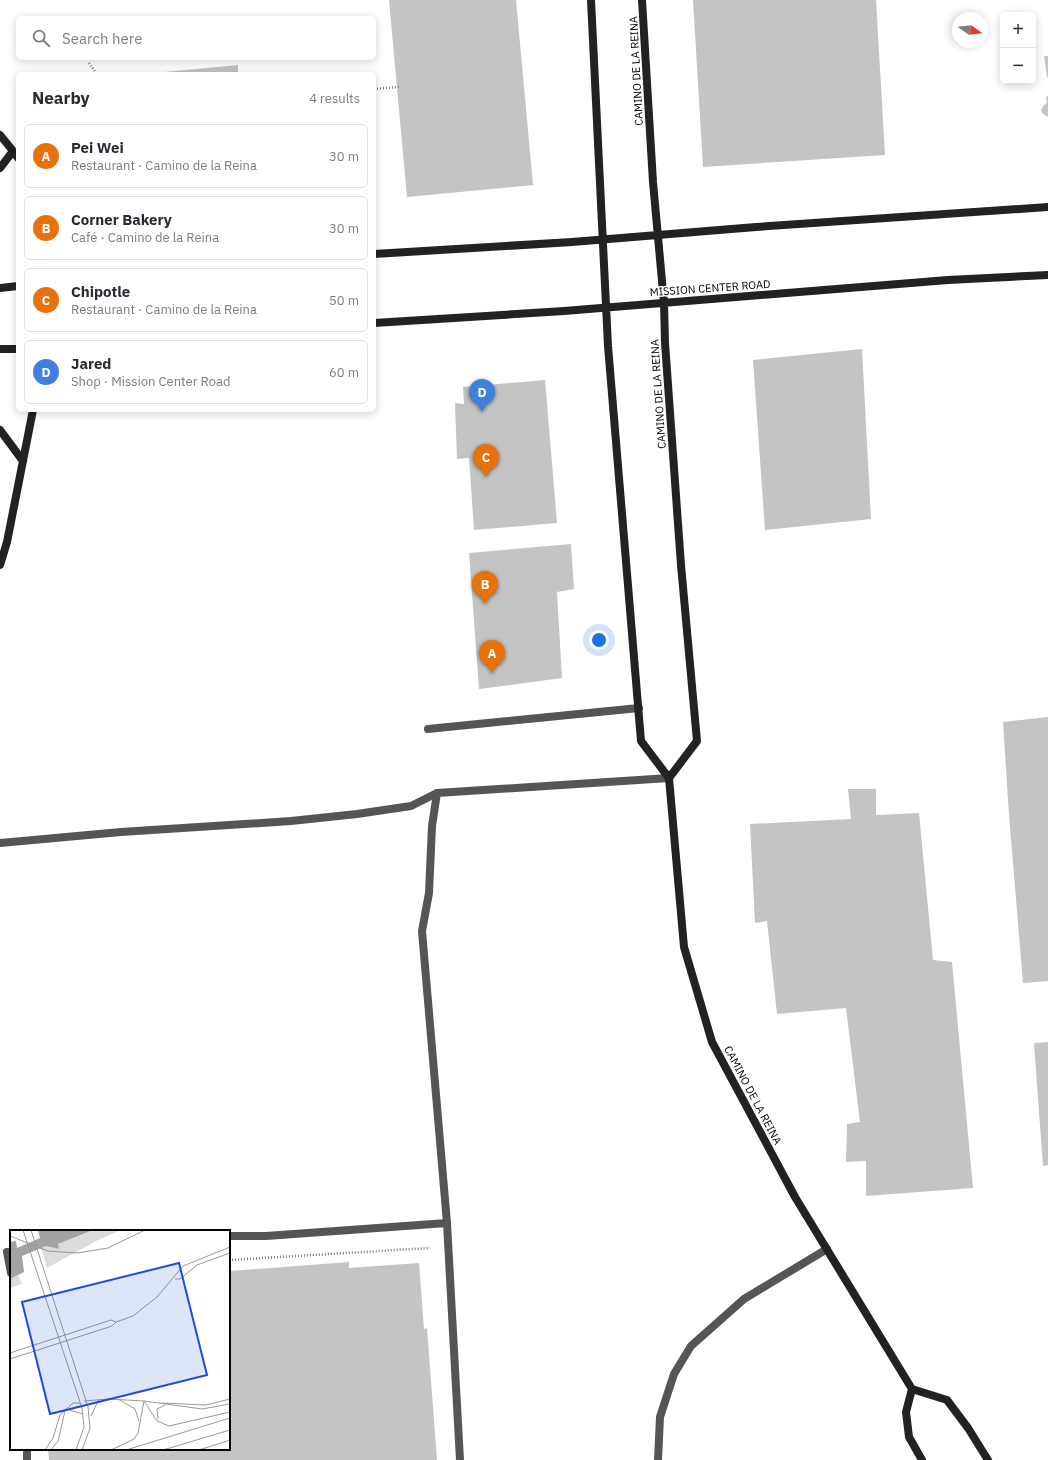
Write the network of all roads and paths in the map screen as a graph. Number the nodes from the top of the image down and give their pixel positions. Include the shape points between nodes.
1 (590, 0) edge
2 (642, 0) edge
3 (88, 63) dead end
4 (95, 72) edge
5 (399, 87) dead end
6 (376, 89) edge
7 (0, 136) edge
8 (13, 150) junction
9 (16, 155) edge
10 (0, 168) edge
11 (1048, 207) edge
12 (657, 236) junction
13 (602, 240) junction
14 (376, 254) edge
15 (1048, 275) edge
16 (16, 286) edge
17 (0, 288) edge
18 (664, 303) junction
19 (607, 307) junction
20 (376, 323) edge
21 (0, 349) edge
22 (16, 349) edge
23 (33, 412) edge
24 (0, 430) edge
25 (23, 461) junction
26 (0, 565) edge
27 (639, 708) junction
28 (428, 729) dead end
29 (669, 778) junction
30 (437, 793) junction
31 (0, 843) edge
32 (447, 1222) junction
33 (230, 1236) edge
34 (430, 1248) dead end
35 (827, 1249) junction
36 (6, 1252) edge
37 (230, 1260) edge
38 (10, 1268) edge
39 (912, 1389) junction
40 (460, 1460) edge
41 (658, 1460) edge
42 (922, 1460) edge
43 (988, 1460) edge

1 - 13 main road
2 - 12 main road, CAMINO DE LA REINA
3 - 4 path
5 - 6 path
7 - 8 main road
8 - 9 main road
8 - 10 main road
11 - 12 main road
12 - 13 main road
12 - 18 main road, CAMINO DE LA REINA
13 - 14 main road
13 - 19 main road
15 - 18 main road, MISSION CENTER ROAD via 948,280
16 - 17 main road
18 - 19 main road, MISSION CENTER ROAD
18 - 29 main road, CAMINO DE LA REINA via 664,343 697,741
19 - 20 main road, MISSION CENTER ROAD
19 - 27 main road via 608,346
21 - 22 main road
23 - 25 main road
24 - 25 main road
25 - 26 main road
27 - 28 lane
27 - 29 main road via 641,741
29 - 30 lane
29 - 35 main road, CAMINO DE LA REINA via 684,946 712,1042 795,1197
30 - 31 lane via 411,806 357,814
30 - 32 lane via 432,826 429,893 422,931
32 - 33 lane via 266,1236
32 - 40 lane
34 - 37 path
35 - 39 main road, CAMINO DE LA REINA
35 - 41 lane via 744,1299 691,1346 674,1374 660,1417
36 - 38 lane
39 - 42 main road via 906,1412 909,1437
39 - 43 main road via 947,1400

